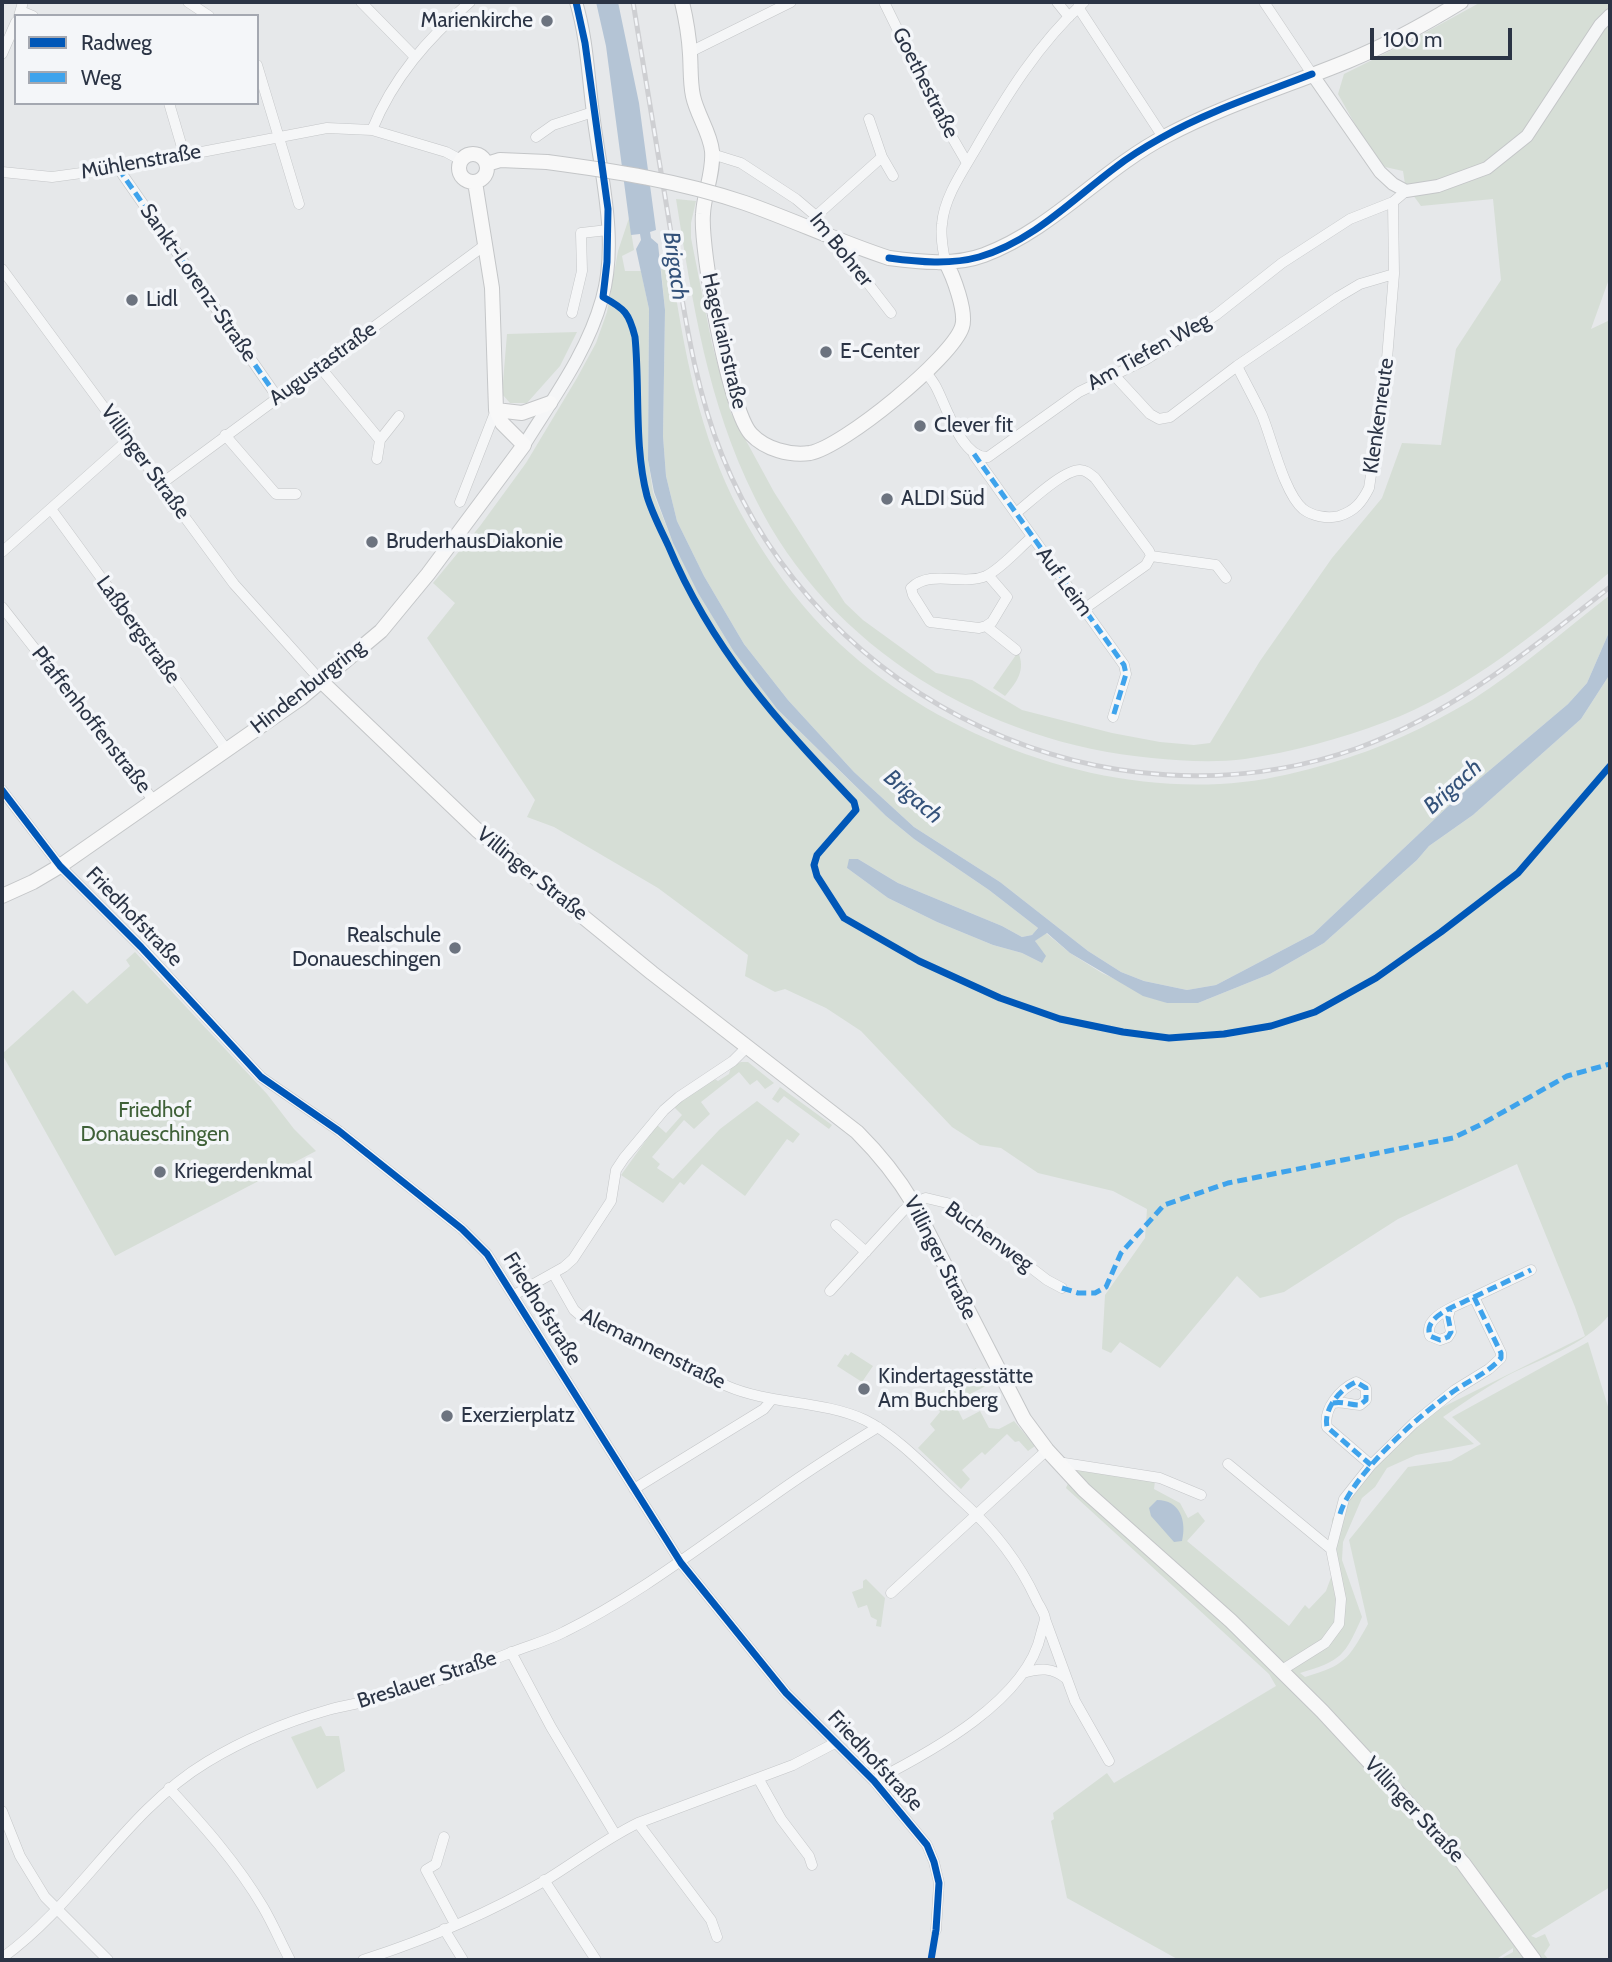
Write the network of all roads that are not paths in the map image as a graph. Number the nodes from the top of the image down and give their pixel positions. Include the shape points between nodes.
1 (188, 2) edge
2 (361, 2) edge
3 (470, 2) edge
4 (576, 2) edge
5 (682, 2) edge
6 (791, 2) edge
7 (884, 2) edge
8 (1057, 2) edge
9 (1264, 2) edge
10 (1461, 2) edge
11 (1081, 4) edge
12 (206, 14) edge
13 (1610, 15) edge
14 (1069, 17) junction
15 (14, 27) edge
16 (690, 52) junction
17 (2, 54) edge
18 (415, 57) junction
19 (259, 71) edge
20 (1312, 74) junction
21 (170, 105) edge
22 (593, 112) junction
23 (869, 119) dead end
24 (372, 130) junction
25 (279, 136) junction
26 (536, 137) dead end
27 (1163, 137) junction
28 (184, 154) junction
29 (712, 154) junction
30 (882, 157) junction
31 (461, 160) junction
32 (967, 163) junction
33 (486, 164) junction
34 (118, 168) junction
35 (2, 172) edge
36 (893, 176) dead end
37 (475, 182) junction
38 (1406, 191) junction
39 (1393, 202) junction
40 (299, 204) dead end
41 (816, 216) junction
42 (608, 230) junction
43 (485, 245) junction
44 (945, 261) junction
45 (2, 269) edge
46 (1394, 274) junction
47 (572, 313) dead end
48 (891, 313) dead end
49 (1237, 366) junction
50 (320, 367) junction
51 (925, 371) junction
52 (1114, 375) junction
53 (278, 398) junction
54 (550, 403) junction
55 (496, 410) junction
56 (399, 416) dead end
57 (225, 435) junction
58 (129, 439) junction
59 (380, 440) junction
60 (524, 445) junction
61 (974, 454) junction
62 (377, 459) dead end
63 (161, 484) junction
64 (296, 494) dead end
65 (460, 502) dead end
66 (51, 509) junction
67 (1016, 513) junction
68 (1032, 537) junction
69 (2, 552) edge
70 (1151, 556) junction
71 (988, 575) junction
72 (1226, 578) dead end
73 (2, 607) edge
74 (1084, 609) junction
75 (986, 626) junction
76 (1016, 650) dead end
77 (322, 682) junction
78 (1113, 717) dead end
79 (226, 749) junction
80 (2, 790) edge
81 (153, 801) junction
82 (60, 866) junction
83 (2, 896) edge
84 (746, 1048) junction
85 (913, 1203) junction
86 (836, 1225) dead end
87 (866, 1252) junction
88 (1531, 1270) dead end
89 (553, 1273) junction
90 (1062, 1288) dead end
91 (830, 1291) dead end
92 (513, 1296) junction
93 (1474, 1297) junction
94 (1450, 1310) dead end
95 (772, 1399) junction
96 (1333, 1403) dead end
97 (878, 1427) junction
98 (1047, 1450) junction
99 (1227, 1464) dead end
100 (1060, 1465) junction
101 (1371, 1465) junction
102 (634, 1489) junction
103 (1201, 1495) dead end
104 (977, 1515) junction
105 (1331, 1549) junction
106 (681, 1563) junction
107 (891, 1593) dead end
108 (1045, 1619) junction
109 (511, 1653) junction
110 (1282, 1670) junction
111 (1023, 1673) junction
112 (1067, 1679) junction
113 (835, 1743) junction
114 (1109, 1761) dead end
115 (758, 1779) junction
116 (874, 1781) junction
117 (169, 1788) junction
118 (2, 1811) edge
119 (638, 1823) junction
120 (615, 1834) junction
121 (444, 1838) dead end
122 (812, 1865) dead end
123 (544, 1880) junction
124 (57, 1911) junction
125 (455, 1924) junction
126 (444, 1929) junction
127 (936, 1930) dead end
128 (717, 1937) dead end
129 (2, 1958) edge
130 (108, 1960) edge
131 (290, 1960) edge
132 (363, 1960) edge
133 (463, 1960) edge
134 (596, 1960) edge
135 (1534, 1960) edge

1 - 12 street
2 - 18 street
3 - 18 street
4 - 22 street
5 - 16 main road, Hagelrainstraße
6 - 16 street
7 - 32 street, Goethestraße
8 - 14 street
9 - 20 street
10 - 20 main road via 1404,34
11 - 14 street
11 - 27 street
13 - 38 street via 1527,136 1486,168 1438,186
14 - 32 street via 1010,90
15 - 17 street
16 - 29 main road, Hagelrainstraße via 692,92
18 - 24 street via 394,84
19 - 25 street
20 - 27 main road via 1210,113
20 - 38 street via 1380,172
21 - 28 street
22 - 26 street via 553,125
22 - 42 street
23 - 30 street
24 - 25 street, Mühlenstraße via 327,128
24 - 31 street, Mühlenstraße
25 - 28 street, Mühlenstraße
25 - 40 street
27 - 44 main road via 1016,242 982,256
28 - 34 street, Mühlenstraße
29 - 41 street, Im Bohrer via 741,163
29 - 51 main road, Hagelrainstraße via 703,215 705,252 731,390 751,433 770,447 791,452 825,448 866,423
30 - 36 street
30 - 41 street
31 - 33 main road via 477,154
31 - 37 main road via 461,176
32 - 44 street via 942,222
33 - 37 main road via 485,176
33 - 44 main road, bridge via 500,160 547,162 690,186 889,257
34 - 35 street, Mühlenstraße via 52,177
34 - 53 street, Sankt-Lorenz-Straße
37 - 43 main road
38 - 39 street, Am Tiefen Weg
39 - 46 street, Klenkenreute
39 - 52 street, Am Tiefen Weg via 1350,219 1282,263 1216,315
41 - 48 street, Im Bohrer
42 - 47 street via 581,233 582,271
42 - 54 street via 603,298 588,337
43 - 50 street, Augustastraße
43 - 55 main road via 492,288
44 - 51 main road, Hagelrainstraße via 963,322 955,341
45 - 58 street, Villinger Straße
46 - 49 street via 1360,284
46 - 49 street, Klenkenreute via 1385,383 1369,488 1356,508 1337,517 1321,517 1303,509 1290,491 1262,415
49 - 52 street via 1170,417 1159,419
50 - 53 street, Augustastraße
50 - 59 street
51 - 61 street via 936,385 948,418
52 - 61 street, Am Tiefen Weg via 1079,392 988,457
53 - 57 street, Augustastraße
54 - 55 main road via 522,413
54 - 60 street
55 - 60 main road
55 - 65 street
56 - 59 street
57 - 63 street, Augustastraße
57 - 64 street via 276,495
58 - 63 street, Villinger Straße
58 - 66 street
59 - 62 street
60 - 77 main road, Hindenburgring via 381,631
61 - 67 street, Auf Leim
63 - 77 street, Villinger Straße via 234,584
66 - 69 street
66 - 79 street, Laßbergstraße
67 - 68 street, Auf Leim
67 - 70 street via 1065,475 1085,471 1095,478
68 - 71 street
68 - 74 street, Auf Leim
70 - 72 street via 1216,565
70 - 74 street via 1146,565
71 - 75 street via 1007,597
71 - 75 street via 943,578 911,588 930,622
73 - 81 street, Pfaffenhoffenstraße
74 - 78 street, Auf Leim via 1124,665 1126,674
75 - 76 street
77 - 79 main road, Hindenburgring
77 - 84 main road, Villinger Straße via 477,830
79 - 81 main road, Hindenburgring
80 - 82 street, Friedhofstraße
81 - 82 main road, Hindenburgring
82 - 83 main road, Hindenburgring
82 - 92 street, Friedhofstraße via 261,1077 339,1131 474,1238
84 - 85 main road, Villinger Straße via 857,1132 882,1156
84 - 89 street via 664,1110 620,1164 611,1201 573,1259
85 - 87 street
85 - 90 street, Buchenweg via 926,1198 947,1203
85 - 98 main road, Villinger Straße via 1024,1419
86 - 87 street
87 - 91 street
88 - 93 street
89 - 92 street
89 - 95 street, Alemannenstraße via 581,1316 748,1395
92 - 102 street, Friedhofstraße
93 - 94 street
93 - 101 street via 1501,1358 1455,1390
95 - 97 street, Alemannenstraße via 849,1414
95 - 102 street via 764,1409
96 - 101 street via 1327,1427
97 - 104 street, Alemannenstraße
97 - 106 street, Breslauer Straße
98 - 100 main road, Villinger Straße
98 - 104 street
99 - 105 street
100 - 103 street via 1160,1478
100 - 110 main road, Villinger Straße
101 - 105 street via 1344,1499
102 - 106 street, Friedhofstraße
104 - 107 street
104 - 108 street, Alemannenstraße via 1025,1575
105 - 110 street via 1341,1599 1339,1624 1325,1643
106 - 109 street, Breslauer Straße via 562,1633
106 - 113 street, Friedhofstraße via 786,1693
108 - 111 street via 1040,1642
108 - 112 street, Alemannenstraße
109 - 117 street, Breslauer Straße via 429,1684 328,1710 248,1738
109 - 120 street
110 - 135 main road, Villinger Straße via 1463,1863
111 - 112 street via 1052,1669
111 - 116 street via 976,1719
112 - 114 street, Alemannenstraße
113 - 115 street
113 - 116 street, Friedhofstraße
115 - 119 street
115 - 122 street
116 - 127 street, Friedhofstraße via 920,1835 934,1862 939,1883
117 - 124 street, Breslauer Straße via 138,1816
117 - 131 street via 236,1867 264,1908
118 - 124 street via 31,1877
119 - 120 street
119 - 128 street via 711,1920
120 - 123 street
121 - 125 street via 436,1864 426,1870
123 - 125 street
123 - 134 street
124 - 129 street, Breslauer Straße
124 - 130 street
125 - 126 street
126 - 132 street
126 - 133 street

